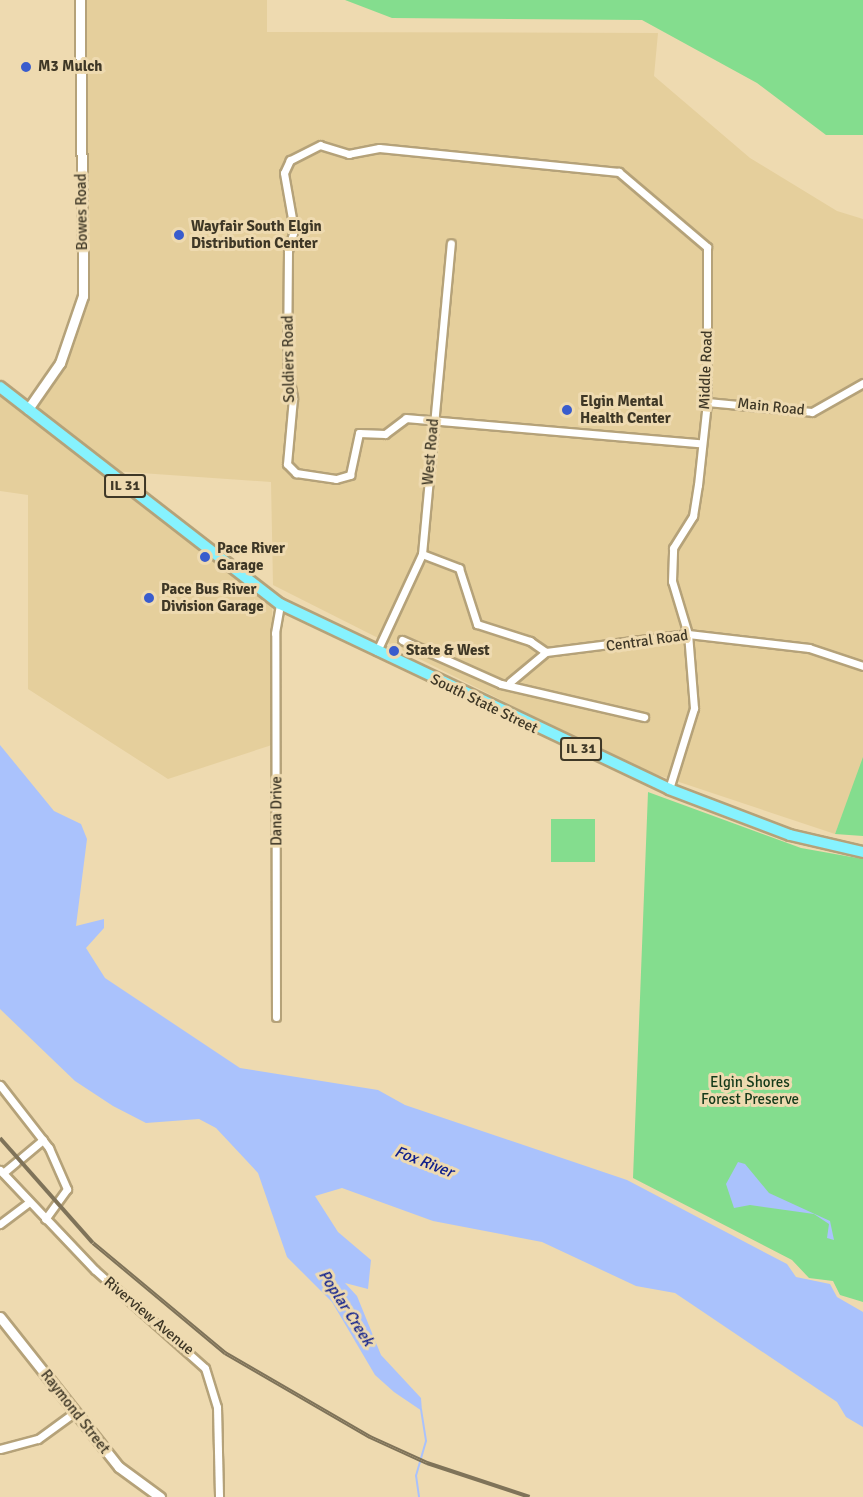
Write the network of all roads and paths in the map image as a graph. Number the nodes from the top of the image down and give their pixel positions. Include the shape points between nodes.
1 (80, 0) edge
2 (462, 157) joint
3 (451, 243) dead end
4 (863, 382) edge
5 (0, 387) edge
6 (707, 402) junction
7 (28, 409) junction
8 (434, 418) junction
9 (699, 443) junction
10 (422, 554) junction
11 (280, 604) junction
12 (688, 634) junction
13 (402, 640) dead end
14 (377, 651) junction
15 (546, 652) junction
16 (863, 666) edge
17 (510, 682) junction
18 (644, 717) dead end
19 (669, 789) junction
20 (863, 852) edge
21 (276, 1017) dead end
22 (0, 1085) edge
23 (43, 1140) junction
24 (1, 1172) edge
25 (28, 1203) junction
26 (45, 1219) junction
27 (0, 1224) edge
28 (0, 1317) edge
29 (75, 1412) junction
30 (0, 1449) edge
31 (160, 1497) edge
32 (219, 1497) edge

1 - 7 street, Bowes Road via 83,296 60,363
2 - 6 street, Middle Road via 626,174 707,247
2 - 8 street, Soldiers Road via 379,148 349,154 320,145 303,148 284,173 294,230 288,250 288,366 293,398 288,464 296,473 336,479 350,475 359,434 385,434 406,418
3 - 8 street, West Road
4 - 6 street, Main Road via 812,412
5 - 7 main road, IL 31
6 - 9 street, Middle Road
7 - 11 main road, South State Street / IL 31
8 - 9 street, Soldiers Road
8 - 10 street, West Road
9 - 12 street, Middle Road via 693,516 673,548 672,580
10 - 14 street, West Road
10 - 15 street via 459,568 477,624
11 - 14 main road, South State Street / IL 31
11 - 21 street, Dana Drive via 275,633
12 - 15 street, Central Road
12 - 16 street, Central Road via 809,648
12 - 19 street, Middle Road via 694,708
13 - 17 street via 501,684
14 - 19 main road, South State Street / IL 31
15 - 17 street
17 - 18 street
19 - 20 main road, South State Street / IL 31 via 790,835
22 - 23 street
23 - 24 street
23 - 26 street via 67,1189
24 - 25 street, Riverview Avenue
25 - 26 street, Riverview Avenue
25 - 27 street
26 - 32 street, Riverview Avenue via 206,1368 218,1407
28 - 29 street, Raymond Street
29 - 30 street via 38,1438
29 - 31 street, Raymond Street via 127,1476

